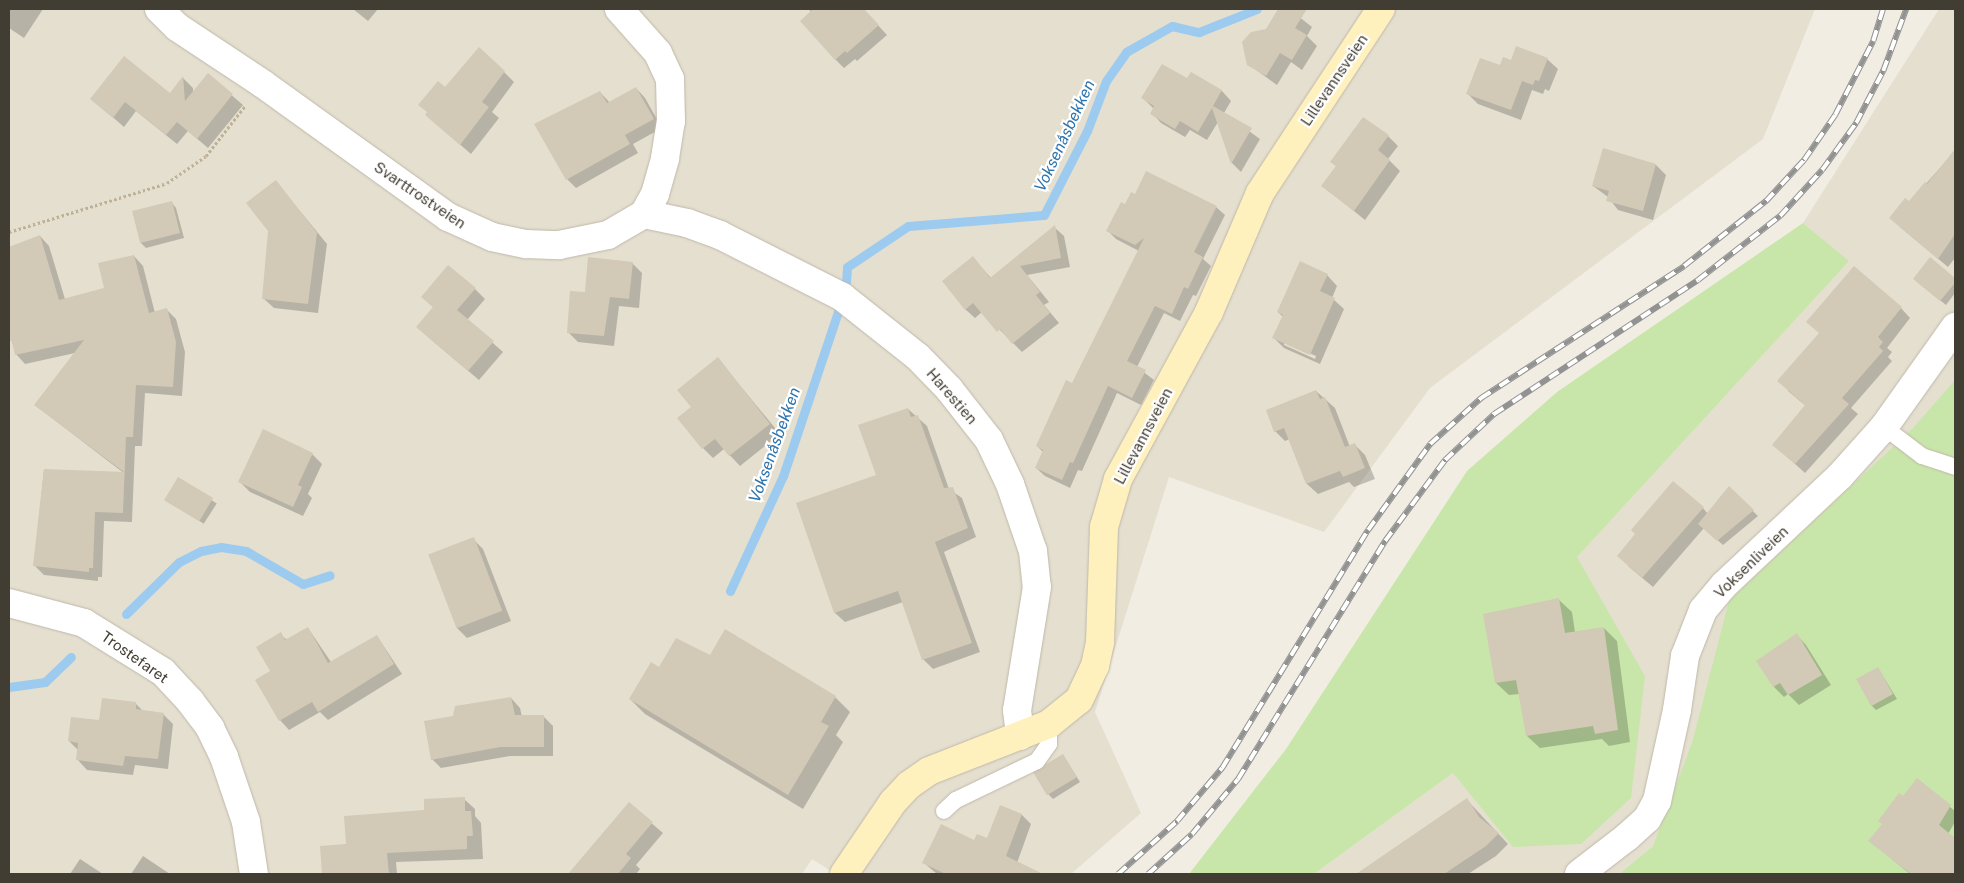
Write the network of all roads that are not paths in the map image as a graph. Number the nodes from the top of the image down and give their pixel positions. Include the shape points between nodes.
1 (159, 9) edge
2 (619, 9) edge
3 (1381, 9) edge
4 (644, 214) junction
5 (1955, 327) edge
6 (1884, 428) junction
7 (1955, 467) edge
8 (9, 603) edge
9 (1049, 724) junction
10 (1020, 736) junction
11 (944, 811) dead end
12 (254, 874) edge
13 (844, 874) edge
14 (1579, 874) edge

1 - 4 street, Svarttrostveien via 177,27 263,84 426,203 467,228 526,244 585,242 629,226
2 - 4 street, Svarttrostveien via 658,53 670,79 671,114 665,158 655,194
3 - 9 street, Lillevannsveien via 1260,193 1209,312 1118,479 1104,527 1103,613 1095,666 1079,700
4 - 10 street, Harestien via 687,223 720,235 841,296 918,357 949,389 989,440 1010,484 1033,551 1036,578 1017,710
5 - 6 street, Voksenliveien
6 - 7 lane via 1922,456
6 - 14 street, Voksenliveien via 1840,476 1724,585 1703,610 1685,656 1657,801 1646,819 1627,837
8 - 12 street, Trostefaret via 84,623 163,672 190,701 210,728 224,757 246,822
9 - 10 street, Lillevannsveien
9 - 11 lane via 1050,744 1037,761 956,800
10 - 13 street, Lillevannsveien via 929,771 910,785 892,802

